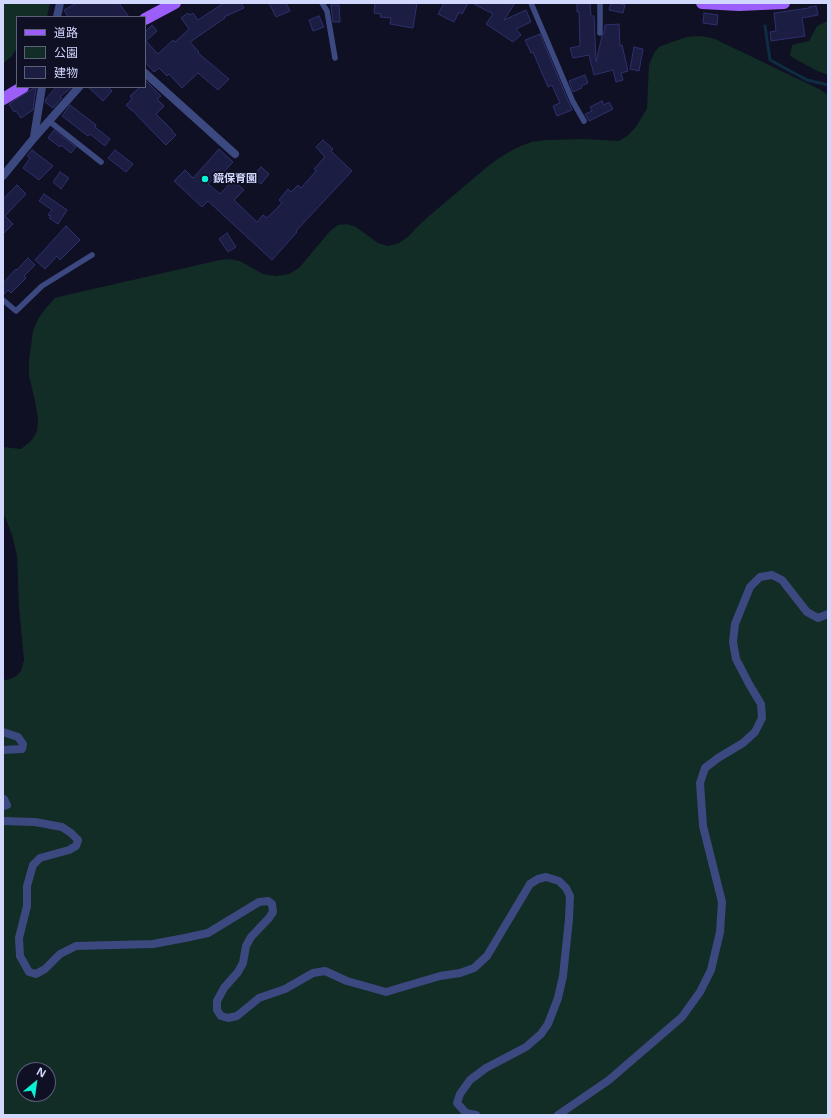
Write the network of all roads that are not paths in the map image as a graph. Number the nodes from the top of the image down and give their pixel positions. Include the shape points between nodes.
1 (60, 3) edge
2 (322, 3) edge
3 (531, 3) edge
4 (600, 3) edge
5 (702, 3) edge
6 (784, 3) edge
7 (168, 4) edge
8 (57, 16) edge
9 (146, 18) edge
10 (600, 33) dead end
11 (335, 58) dead end
12 (146, 74) edge
13 (21, 88) edge
14 (42, 88) edge
15 (78, 88) edge
16 (3, 99) edge
17 (49, 121) junction
18 (584, 121) dead end
19 (34, 138) junction
20 (235, 154) dead end
21 (101, 162) dead end
22 (3, 176) edge
23 (92, 255) dead end
24 (3, 300) edge
25 (828, 614) edge
26 (3, 732) edge
27 (3, 750) edge
28 (3, 799) edge
29 (3, 806) edge
30 (3, 821) edge
31 (476, 1115) edge
32 (558, 1115) edge

1 - 8 street
2 - 11 lane via 327,11
3 - 18 lane via 573,102
4 - 10 lane
5 - 6 main road
7 - 9 main road
12 - 20 street
13 - 16 main road
14 - 19 street
15 - 17 street
17 - 19 street
17 - 21 lane
19 - 22 street
23 - 24 lane via 42,286 16,311
25 - 32 street via 818,618 807,612 782,580 772,575 760,577 750,587 735,624 733,642 736,659 761,704 762,718 755,732 743,743 706,768 700,783 703,826 722,902 720,932 711,970 700,992 682,1016 609,1080
26 - 27 street via 18,737 23,744 22,749
28 - 29 street via 7,805
30 - 31 street via 35,822 62,827 78,840 76,846 69,850 40,858 33,865 27,886 28,906 19,938 20,956 29,972 36,974 60,954 76,946 153,944 185,938 208,933 259,902 268,901 272,904 273,912 251,937 238,972 224,988 218,1000 217,1010 221,1016 228,1018 237,1016 259,998 285,990 313,973 324,971 347,981 386,992 474,968 487,956 530,884 546,877 558,881 570,896 563,976 558,998 548,1024 541,1034 526,1047 486,1068 470,1080 460,1094 457,1103 466,1113

